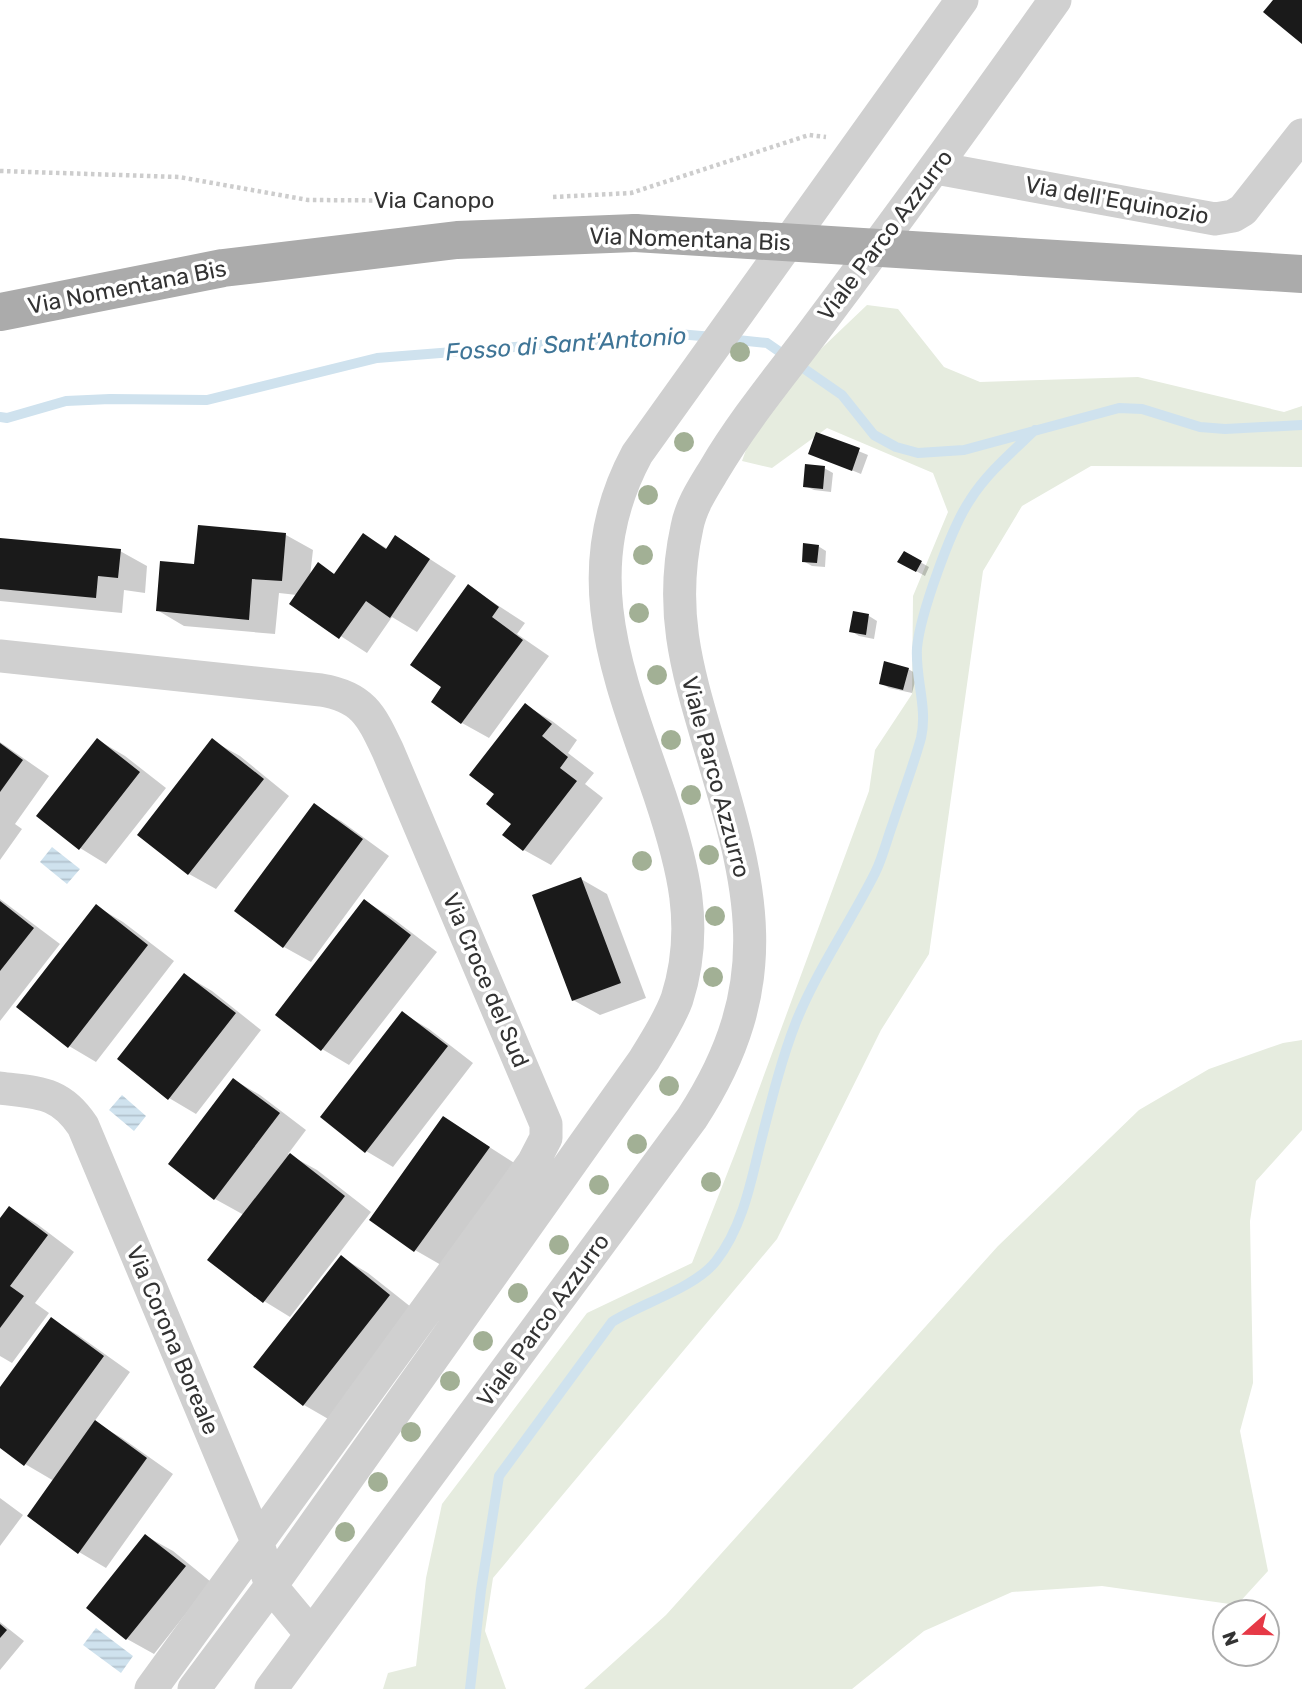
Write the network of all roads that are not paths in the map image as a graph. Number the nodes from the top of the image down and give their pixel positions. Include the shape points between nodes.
1 (962, 0) edge
2 (1055, 0) edge
3 (1302, 135) edge
4 (936, 168) junction
5 (1302, 274) edge
6 (0, 312) edge
7 (0, 656) edge
8 (0, 1088) edge
9 (258, 1544) junction
10 (271, 1586) junction
11 (312, 1634) junction
12 (151, 1689) edge
13 (194, 1689) edge
14 (271, 1689) edge

1 - 10 street via 638,454 621,484 613,512 605,566 613,653 685,881 687,942 677,999 644,1060
2 - 4 street, Viale Parco Azzurro
3 - 4 street, Via dell'Equinozio via 1243,210 1215,219
4 - 11 street, Viale Parco Azzurro via 730,442 688,523 679,585 688,674 731,817 749,902 749,969 731,1046 692,1118
5 - 6 main road, Via Nomentana Bis, bridge via 635,233 457,240 223,268
7 - 9 street, Via Croce del Sud via 321,690 346,696 364,707 388,751 544,1117 546,1138 533,1163
8 - 9 street, Via Corona Boreale via 55,1097 83,1126
9 - 10 street, Via Corona Boreale
9 - 12 street, Via Croce del Sud
10 - 11 street, Via Corona Boreale
10 - 13 street
11 - 14 street, Viale Parco Azzurro

